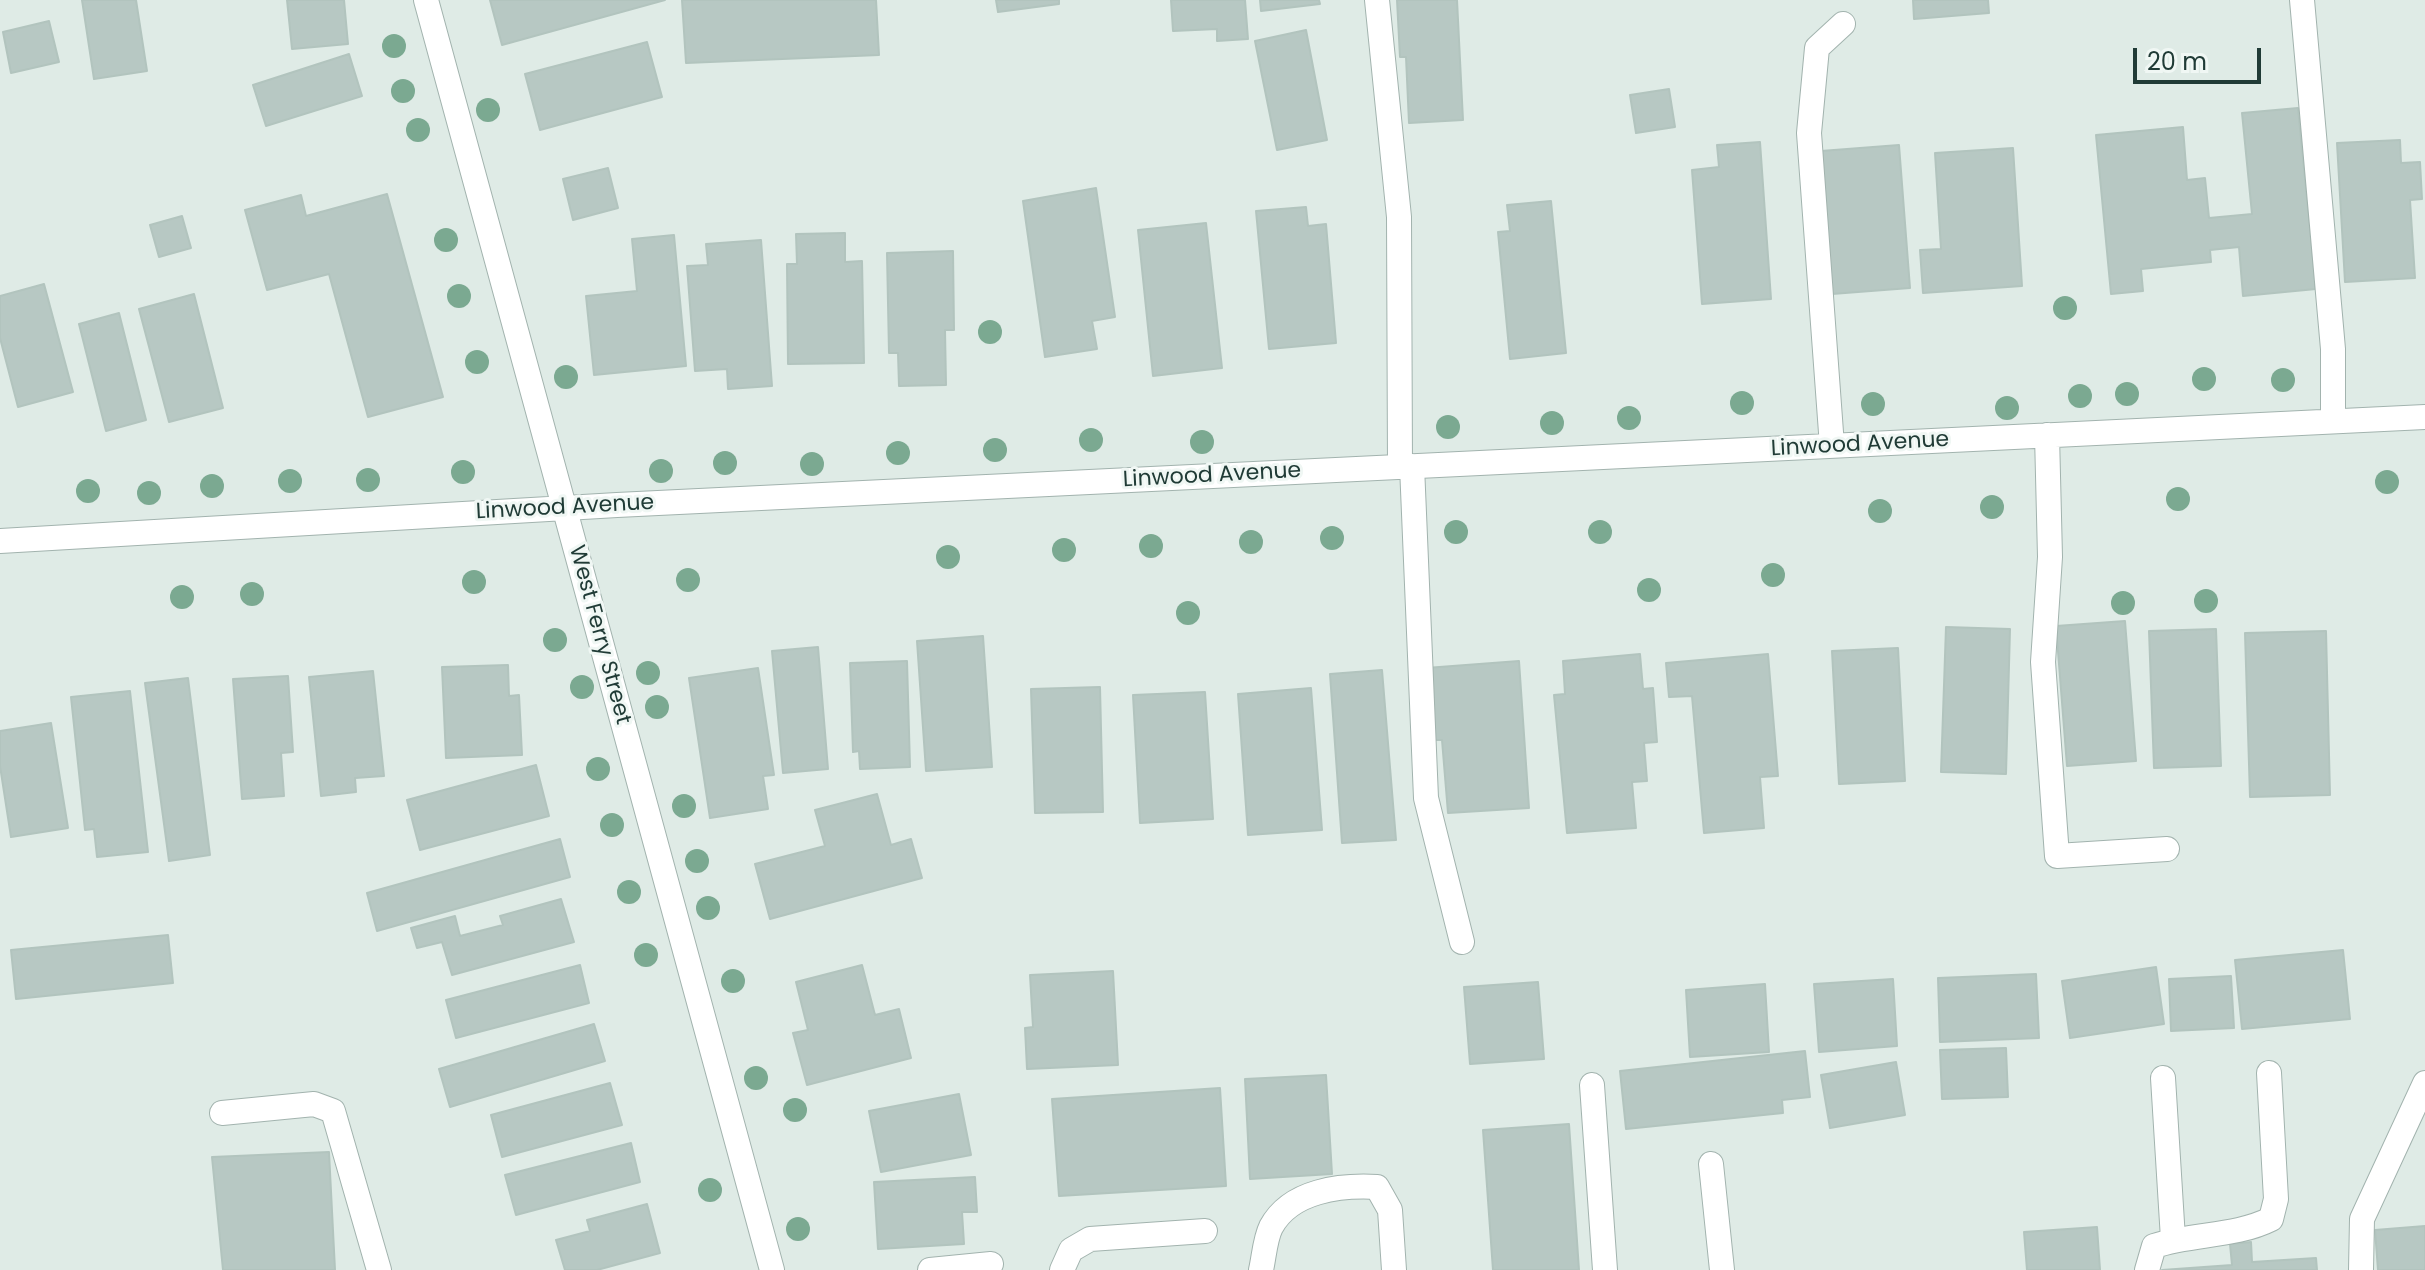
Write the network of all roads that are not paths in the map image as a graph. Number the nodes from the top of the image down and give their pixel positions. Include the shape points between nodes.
1 (426, 0) edge
2 (1377, 0) edge
3 (2302, 0) edge
4 (1843, 24) dead end
5 (2425, 417) edge
6 (2333, 421) junction
7 (2047, 435) junction
8 (1832, 446) junction
9 (1406, 467) junction
10 (565, 508) junction
11 (0, 541) edge
12 (2167, 849) dead end
13 (1462, 942) dead end
14 (2269, 1073) dead end
15 (2163, 1078) dead end
16 (2425, 1083) edge
17 (1592, 1085) dead end
18 (222, 1113) dead end
19 (1711, 1164) dead end
20 (1205, 1231) dead end
21 (2173, 1239) junction
22 (991, 1264) dead end
23 (379, 1270) edge
24 (772, 1270) edge
25 (930, 1270) edge
26 (1062, 1270) edge
27 (1261, 1270) edge
28 (1394, 1270) edge
29 (1605, 1270) edge
30 (1722, 1270) edge
31 (2147, 1270) edge
32 (2361, 1270) edge

1 - 10 street, West Ferry Street
2 - 9 street via 1399,217
3 - 6 street via 2333,349
4 - 8 street via 1817,48 1809,133
5 - 6 street, Linwood Avenue
6 - 7 street, Linwood Avenue
7 - 8 street, Linwood Avenue
7 - 12 street via 2050,557 2043,662 2057,856
8 - 9 street, Linwood Avenue
9 - 10 street, Linwood Avenue
9 - 13 street via 1426,798
10 - 11 street, Linwood Avenue
10 - 24 street, West Ferry Street
14 - 21 street via 2276,1199 2271,1219 2252,1229
15 - 21 street
16 - 32 street via 2362,1219
17 - 29 street
18 - 23 street via 314,1104 333,1111
19 - 30 street
20 - 26 street via 1090,1239 1071,1250
21 - 31 street via 2154,1246
22 - 25 street
27 - 28 street via 1272,1227 1297,1200 1343,1185 1377,1187 1390,1210

